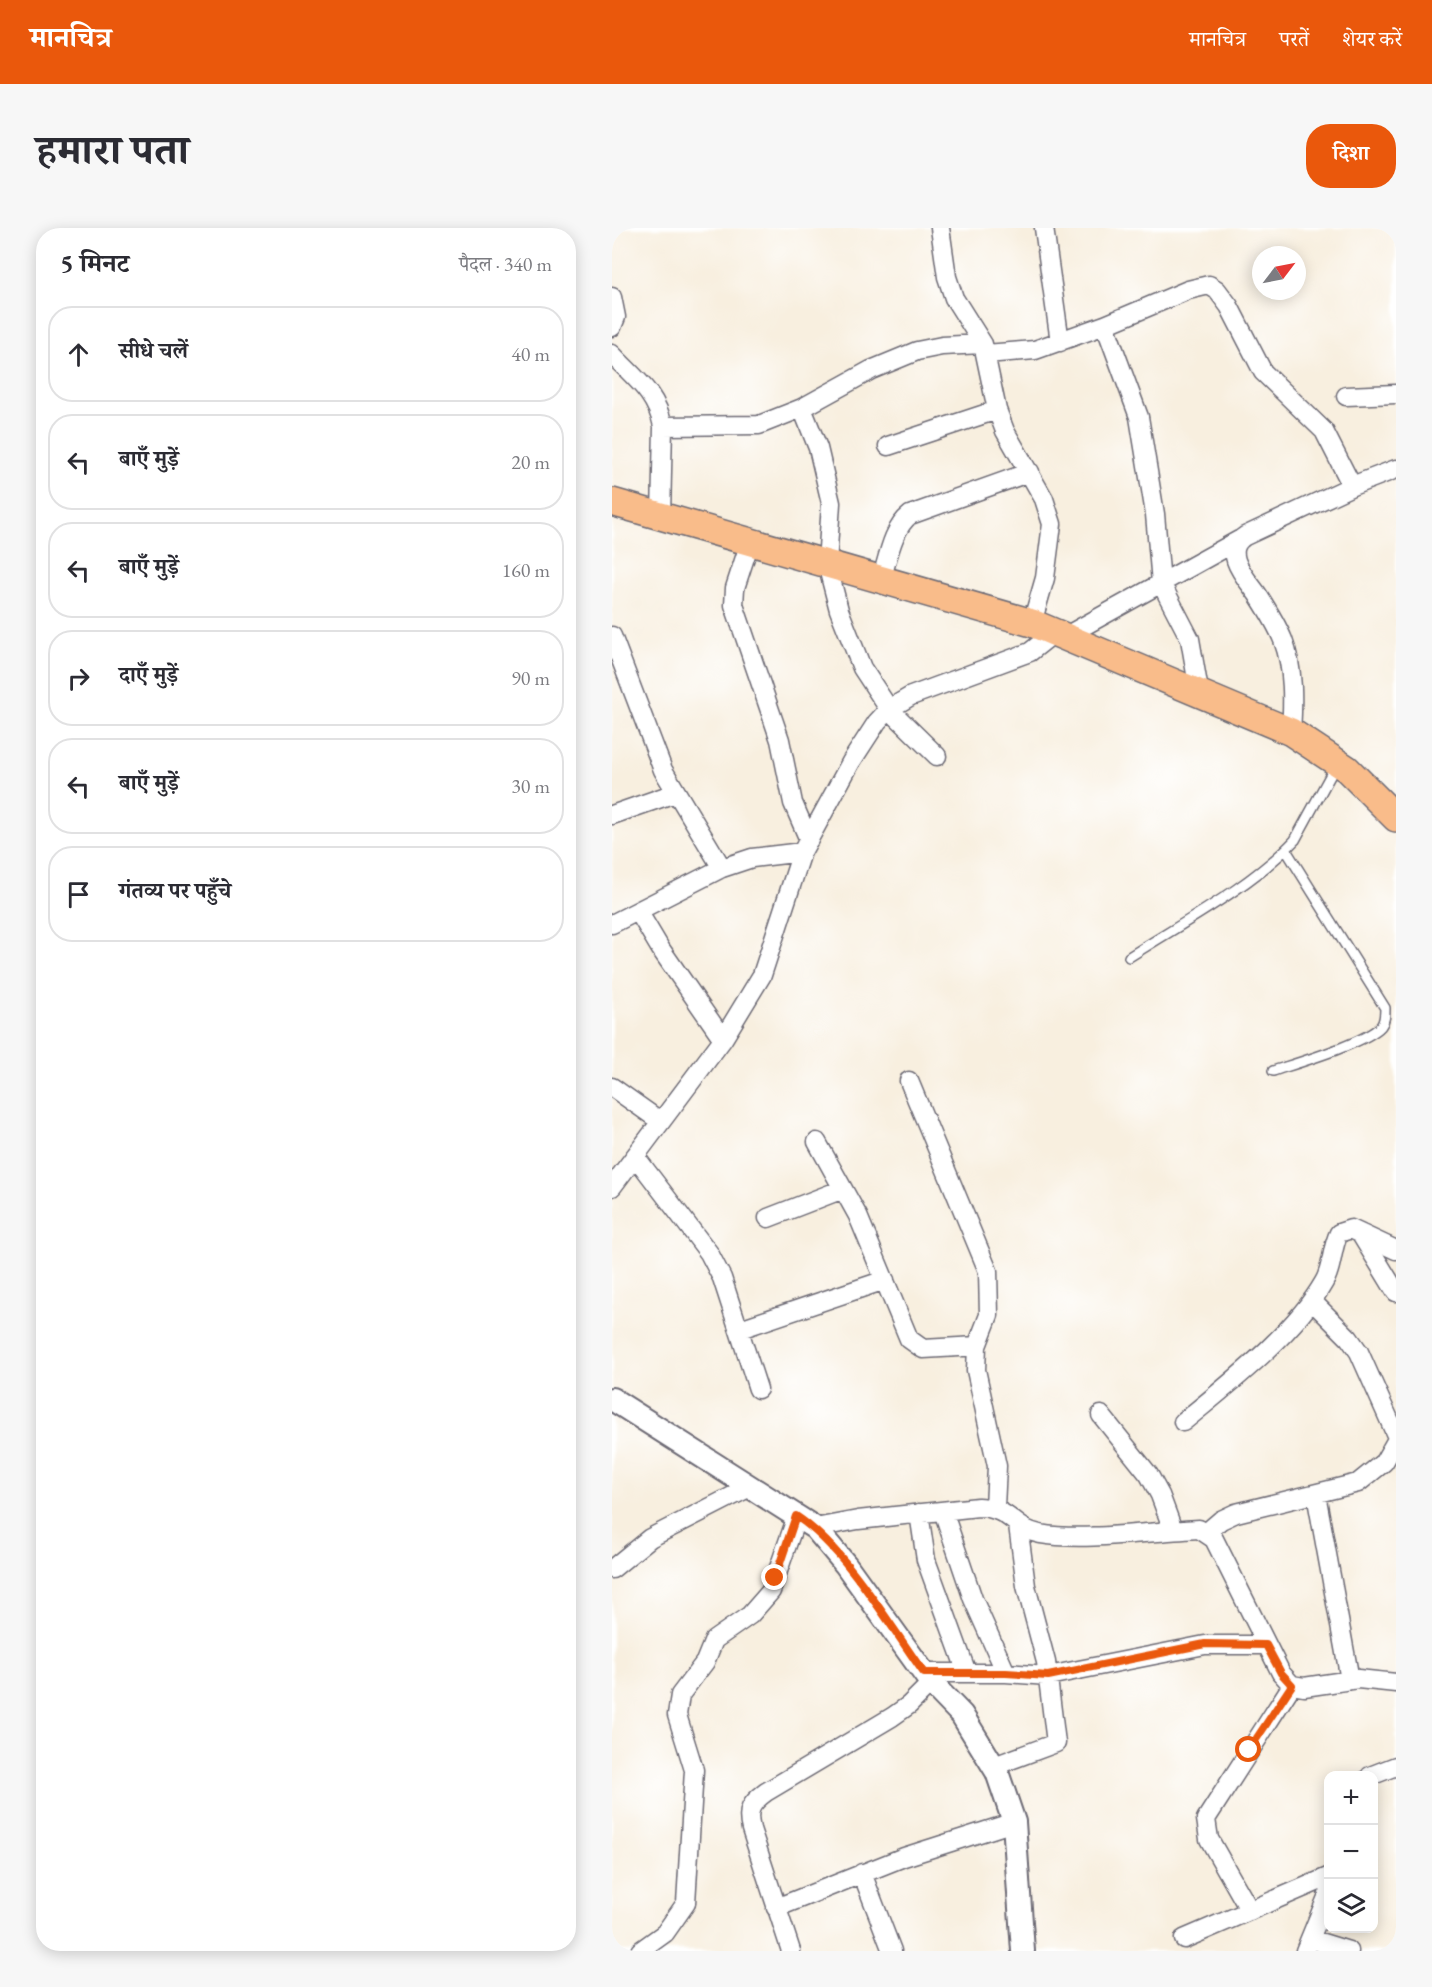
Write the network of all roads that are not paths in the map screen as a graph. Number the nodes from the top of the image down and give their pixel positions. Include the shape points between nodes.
1 (940, 228) edge
2 (1044, 228) edge
3 (612, 297) edge
4 (1105, 325) junction
5 (612, 327) edge
6 (1060, 342) junction
7 (985, 349) junction
8 (612, 354) edge
9 (1396, 394) edge
10 (1346, 396) dead end
11 (802, 408) junction
12 (997, 410) junction
13 (663, 426) junction
14 (888, 446) dead end
15 (1396, 469) edge
16 (1030, 472) junction
17 (1352, 486) junction
18 (612, 502) edge
19 (661, 517) junction
20 (1239, 540) junction
21 (750, 542) junction
22 (827, 564) junction
23 (881, 580) junction
24 (1161, 583) junction
25 (1050, 631) junction
26 (612, 636) edge
27 (1198, 692) junction
28 (889, 709) junction
29 (1291, 732) junction
30 (937, 756) dead end
31 (1337, 763) junction
32 (675, 793) junction
33 (612, 816) edge
34 (1396, 818) edge
35 (806, 846) junction
36 (1286, 850) junction
37 (722, 868) junction
38 (638, 911) junction
39 (612, 924) edge
40 (1129, 957) dead end
41 (723, 1039) junction
42 (1274, 1071) dead end
43 (909, 1081) dead end
44 (612, 1087) edge
45 (660, 1121) junction
46 (817, 1142) dead end
47 (635, 1156) junction
48 (612, 1187) edge
49 (843, 1189) junction
50 (768, 1218) dead end
51 (1359, 1233) junction
52 (1396, 1250) edge
53 (885, 1280) junction
54 (1396, 1292) edge
55 (1312, 1301) junction
56 (740, 1329) junction
57 (978, 1346) junction
58 (758, 1389) dead end
59 (612, 1399) edge
60 (1390, 1403) edge
61 (1101, 1415) dead end
62 (1183, 1422) dead end
63 (1396, 1435) edge
64 (1396, 1441) edge
65 (752, 1486) junction
66 (1316, 1494) junction
67 (995, 1508) junction
68 (943, 1511) junction
69 (919, 1513) junction
70 (806, 1522) junction
71 (1018, 1525) junction
72 (1173, 1530) junction
73 (1207, 1532) junction
74 (612, 1569) edge
75 (1266, 1645) junction
76 (967, 1673) junction
77 (1006, 1673) junction
78 (1048, 1676) junction
79 (928, 1678) junction
80 (1350, 1680) junction
81 (1396, 1682) edge
82 (1292, 1685) junction
83 (994, 1766) junction
84 (1396, 1766) edge
85 (1378, 1773) edge
86 (1014, 1822) junction
87 (862, 1873) junction
88 (1324, 1879) edge
89 (1324, 1906) edge
90 (776, 1908) junction
91 (1250, 1911) junction
92 (1184, 1939) dead end
93 (1307, 1945) edge
94 (640, 1951) edge
95 (790, 1951) edge
96 (892, 1951) edge
97 (1023, 1951) edge
98 (1350, 1951) edge

1 - 7 street via 954,298
2 - 6 street
3 - 5 street via 616,317
4 - 6 street
4 - 17 street via 1199,286 1209,285 1217,290 1263,372 1324,431
4 - 24 street via 1143,436
6 - 7 street via 1035,350
7 - 11 street via 942,346 918,351 871,370
7 - 12 street
8 - 13 street via 655,399
9 - 10 street
11 - 13 street via 759,425
11 - 22 street via 818,448 831,503
12 - 14 street
12 - 16 street
13 - 19 street
15 - 17 street
16 - 23 street via 910,515 897,531
16 - 25 street via 1052,524 1046,578
17 - 20 street
18 - 19 main road
19 - 21 main road
20 - 24 street
20 - 29 street via 1235,558 1240,572 1283,640 1293,702
21 - 22 main road
21 - 35 street via 735,588 734,605 780,740
22 - 23 main road
22 - 28 street via 862,668
23 - 25 main road
24 - 25 street
24 - 27 street via 1190,639
25 - 27 main road
25 - 28 street via 1030,652 941,684
26 - 32 street via 648,734
27 - 29 main road
28 - 30 street
28 - 35 street via 850,762
29 - 31 main road
31 - 34 main road
31 - 36 lane
32 - 33 street
32 - 37 street
35 - 37 street
35 - 41 street via 762,975
36 - 40 lane via 1225,896
36 - 42 lane via 1384,1008 1385,1017 1376,1030
37 - 38 street
38 - 39 street
38 - 41 street
41 - 45 street
43 - 57 street via 988,1272 988,1315
44 - 45 street
45 - 47 street
46 - 49 street
47 - 48 street
47 - 56 street via 709,1253
49 - 50 street
49 - 53 street
51 - 52 street
51 - 54 street
51 - 55 street via 1351,1229 1339,1233 1328,1274
53 - 56 street
53 - 57 street via 904,1331 915,1345
55 - 60 street via 1349,1338
55 - 62 street via 1290,1327
56 - 58 street
57 - 67 street via 976,1370 997,1466
59 - 65 street
60 - 63 street
61 - 72 street via 1149,1475
64 - 66 street via 1384,1462 1365,1479
65 - 70 street
65 - 74 street via 650,1538
66 - 73 street via 1236,1513
66 - 80 street
67 - 68 street
67 - 71 street
68 - 69 street
68 - 77 street via 973,1599
69 - 70 street
69 - 76 street via 926,1560
70 - 79 street via 846,1565
70 - 94 street via 771,1591 750,1615 714,1640 705,1662 680,1695 677,1715 694,1780 686,1903 665,1933
71 - 72 street via 1038,1534 1068,1537
71 - 78 street via 1026,1586
72 - 73 street via 1199,1528
73 - 75 street
75 - 78 street via 1205,1644
75 - 82 street
76 - 77 street
76 - 79 street
77 - 78 street
78 - 83 street via 1056,1743
79 - 83 street via 962,1715
79 - 90 street via 909,1705 750,1805 749,1820
80 - 81 street
80 - 82 street via 1304,1687
82 - 91 street via 1206,1819 1209,1839
83 - 86 street
84 - 85 street
86 - 87 street
86 - 97 street
87 - 90 street
87 - 96 street
88 - 91 street
89 - 93 street
90 - 95 street
91 - 92 street
93 - 98 street

